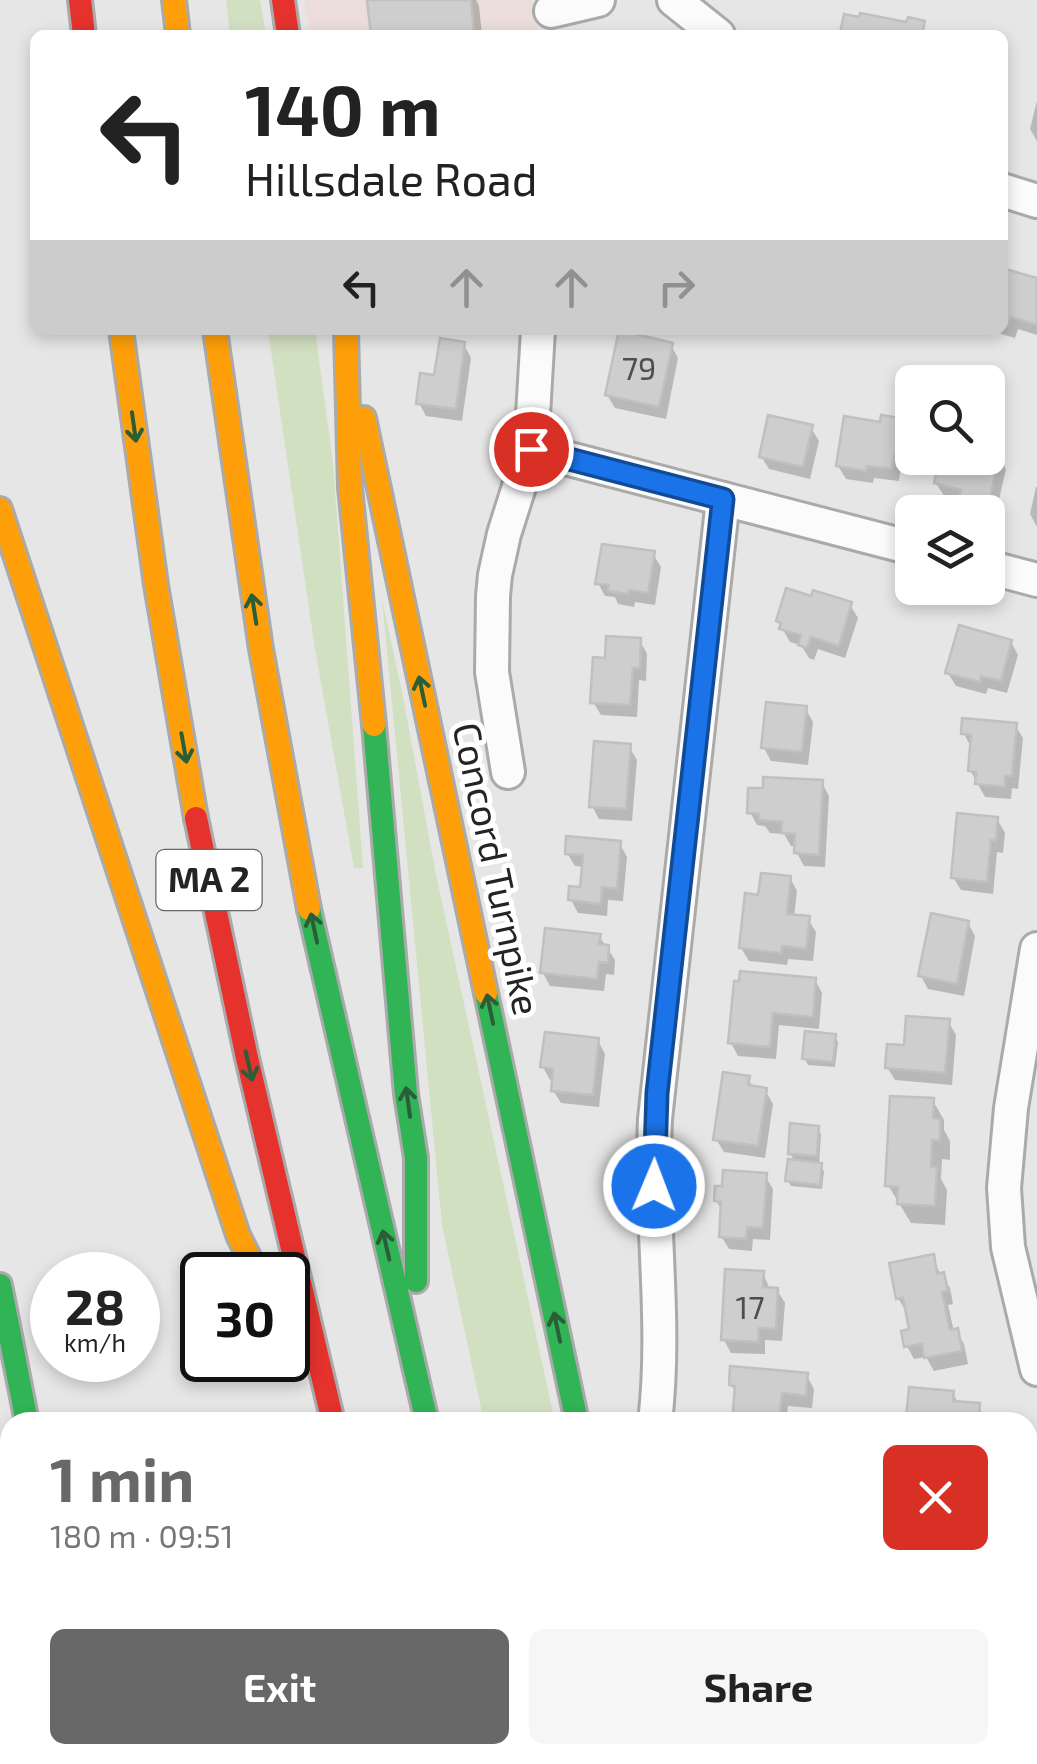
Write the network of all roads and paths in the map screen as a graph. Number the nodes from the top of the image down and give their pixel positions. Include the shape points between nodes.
1 (80, 0) edge
2 (174, 0) edge
3 (283, 0) edge
4 (598, 0) edge
5 (674, 0) edge
6 (552, 15) edge
7 (83, 30) edge
8 (177, 30) edge
9 (287, 30) edge
10 (712, 30) edge
11 (1008, 192) edge
12 (1037, 201) edge
13 (122, 335) edge
14 (216, 335) edge
15 (346, 335) edge
16 (347, 335) edge
17 (538, 335) edge
18 (531, 449) junction
19 (723, 499) junction
20 (0, 509) edge
21 (895, 544) edge
22 (1005, 572) edge
23 (1037, 580) edge
24 (508, 772) dead end
25 (1037, 949) edge
26 (246, 1252) edge
27 (0, 1285) edge
28 (1037, 1369) edge
29 (416, 1374) junction
30 (310, 1380) edge
31 (24, 1412) edge
32 (326, 1412) edge
33 (329, 1412) edge
34 (425, 1412) edge
35 (575, 1412) edge
36 (656, 1412) edge

1 - 7 main road
2 - 8 main road
3 - 9 main road
4 - 6 street
5 - 10 street
11 - 12 street
13 -> 33 main road, MA 2 via 200,840
29 -> 14 main road, MA 2 via 295,838
29 -> 15 main road via 416,1158 350,487
35 -> 16 main road, Concord Turnpike
17 - 18 street
18 - 19 street
18 - 24 street via 494,575 492,672
19 - 21 street
19 - 36 street via 655,1120
20 - 26 main road
22 - 23 street
25 - 28 street via 1004,1188 1008,1248
27 - 31 main road
29 - 34 main road, MA 2
30 - 32 main road

